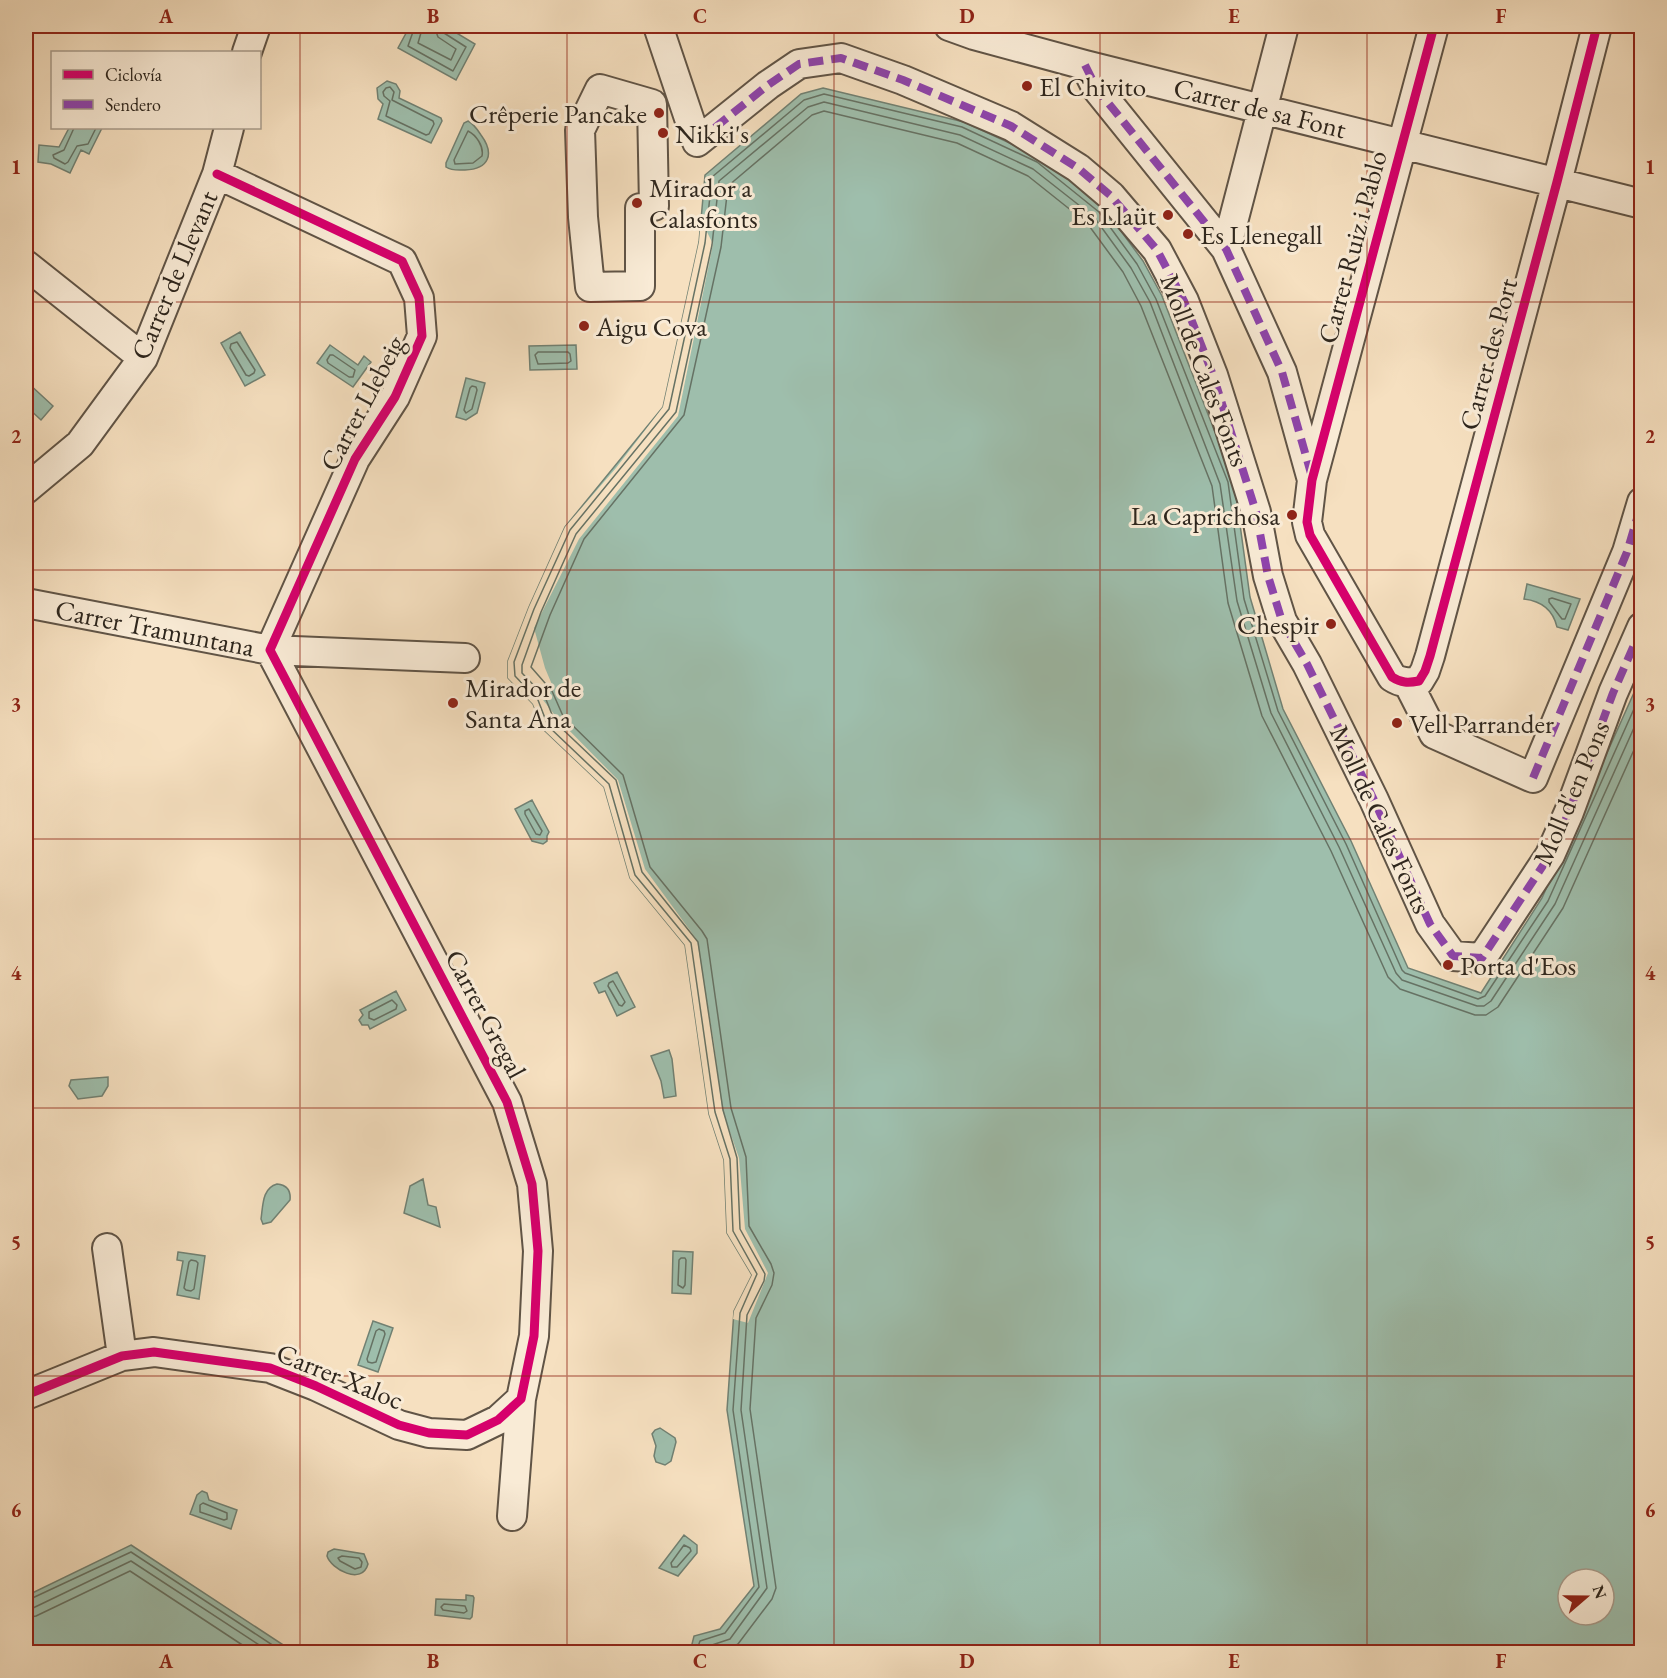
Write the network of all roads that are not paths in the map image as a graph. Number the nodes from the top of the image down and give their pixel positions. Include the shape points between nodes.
1 (256, 26) edge
2 (658, 26) edge
3 (1284, 26) edge
4 (1434, 26) edge
5 (1597, 26) edge
6 (966, 29) edge
7 (247, 51) edge
8 (1085, 65) junction
9 (600, 89) joint
10 (1262, 108) junction
11 (228, 129) edge
12 (1404, 143) junction
13 (217, 174) junction
14 (1557, 182) junction
15 (1641, 204) edge
16 (1226, 249) junction
17 (26, 265) edge
18 (143, 358) junction
19 (1312, 480) junction
20 (26, 489) edge
21 (1641, 502) edge
22 (26, 603) edge
23 (1641, 627) edge
24 (270, 650) junction
25 (465, 658) dead end
26 (1408, 683) junction
27 (1453, 956) joint
28 (107, 1248) dead end
29 (122, 1356) junction
30 (26, 1395) edge
31 (521, 1399) junction
32 (512, 1516) dead end

1 - 7 street
2 - 27 street, Moll de Cales Fonts via 697,142 799,64 841,58 1011,126 1078,168 1111,196 1157,250 1184,301 1213,375 1253,501 1268,576 1282,621 1374,800 1430,924
3 - 10 street
4 - 12 street, Carrer Ruiz i Pablo
5 - 14 street, Carrer des Port
6 - 8 street, Carrer de sa Font
8 - 10 street, Carrer de sa Font
8 - 16 street via 1097,89
9 - 9 street via 652,104 654,206 640,208 640,286 590,287 582,217 580,130
10 - 12 street, Carrer de sa Font
10 - 16 street
11 - 13 street, Carrer de Llevant
12 - 14 street, Carrer de sa Font
12 - 19 street, Carrer Ruiz i Pablo
13 - 18 street, Carrer de Llevant
13 - 24 street, Carrer Llebeig via 402,261 419,298 422,336 395,397 355,459
14 - 15 street, Carrer de sa Font
14 - 26 street, Carrer des Port via 1430,656 1419,681
16 - 19 street via 1282,372
17 - 18 street
18 - 20 street, Carrer de Llevant via 80,444
19 - 26 street via 1307,522 1310,535 1392,677
21 - 26 street via 1627,552 1533,778 1434,734
22 - 24 street, Carrer Tramuntana
23 - 27 street, Moll d'en Pons via 1550,855 1482,958
24 - 25 street, Carrer Tramuntana
24 - 31 street, Carrer Gregal via 507,1102 532,1184 538,1251 534,1336
28 - 29 street
29 - 30 street, Carrer Xaloc
29 - 31 street, Carrer Xaloc via 154,1352 270,1368 399,1425 429,1433 467,1435 498,1420
31 - 32 street, Carrer Gregal

